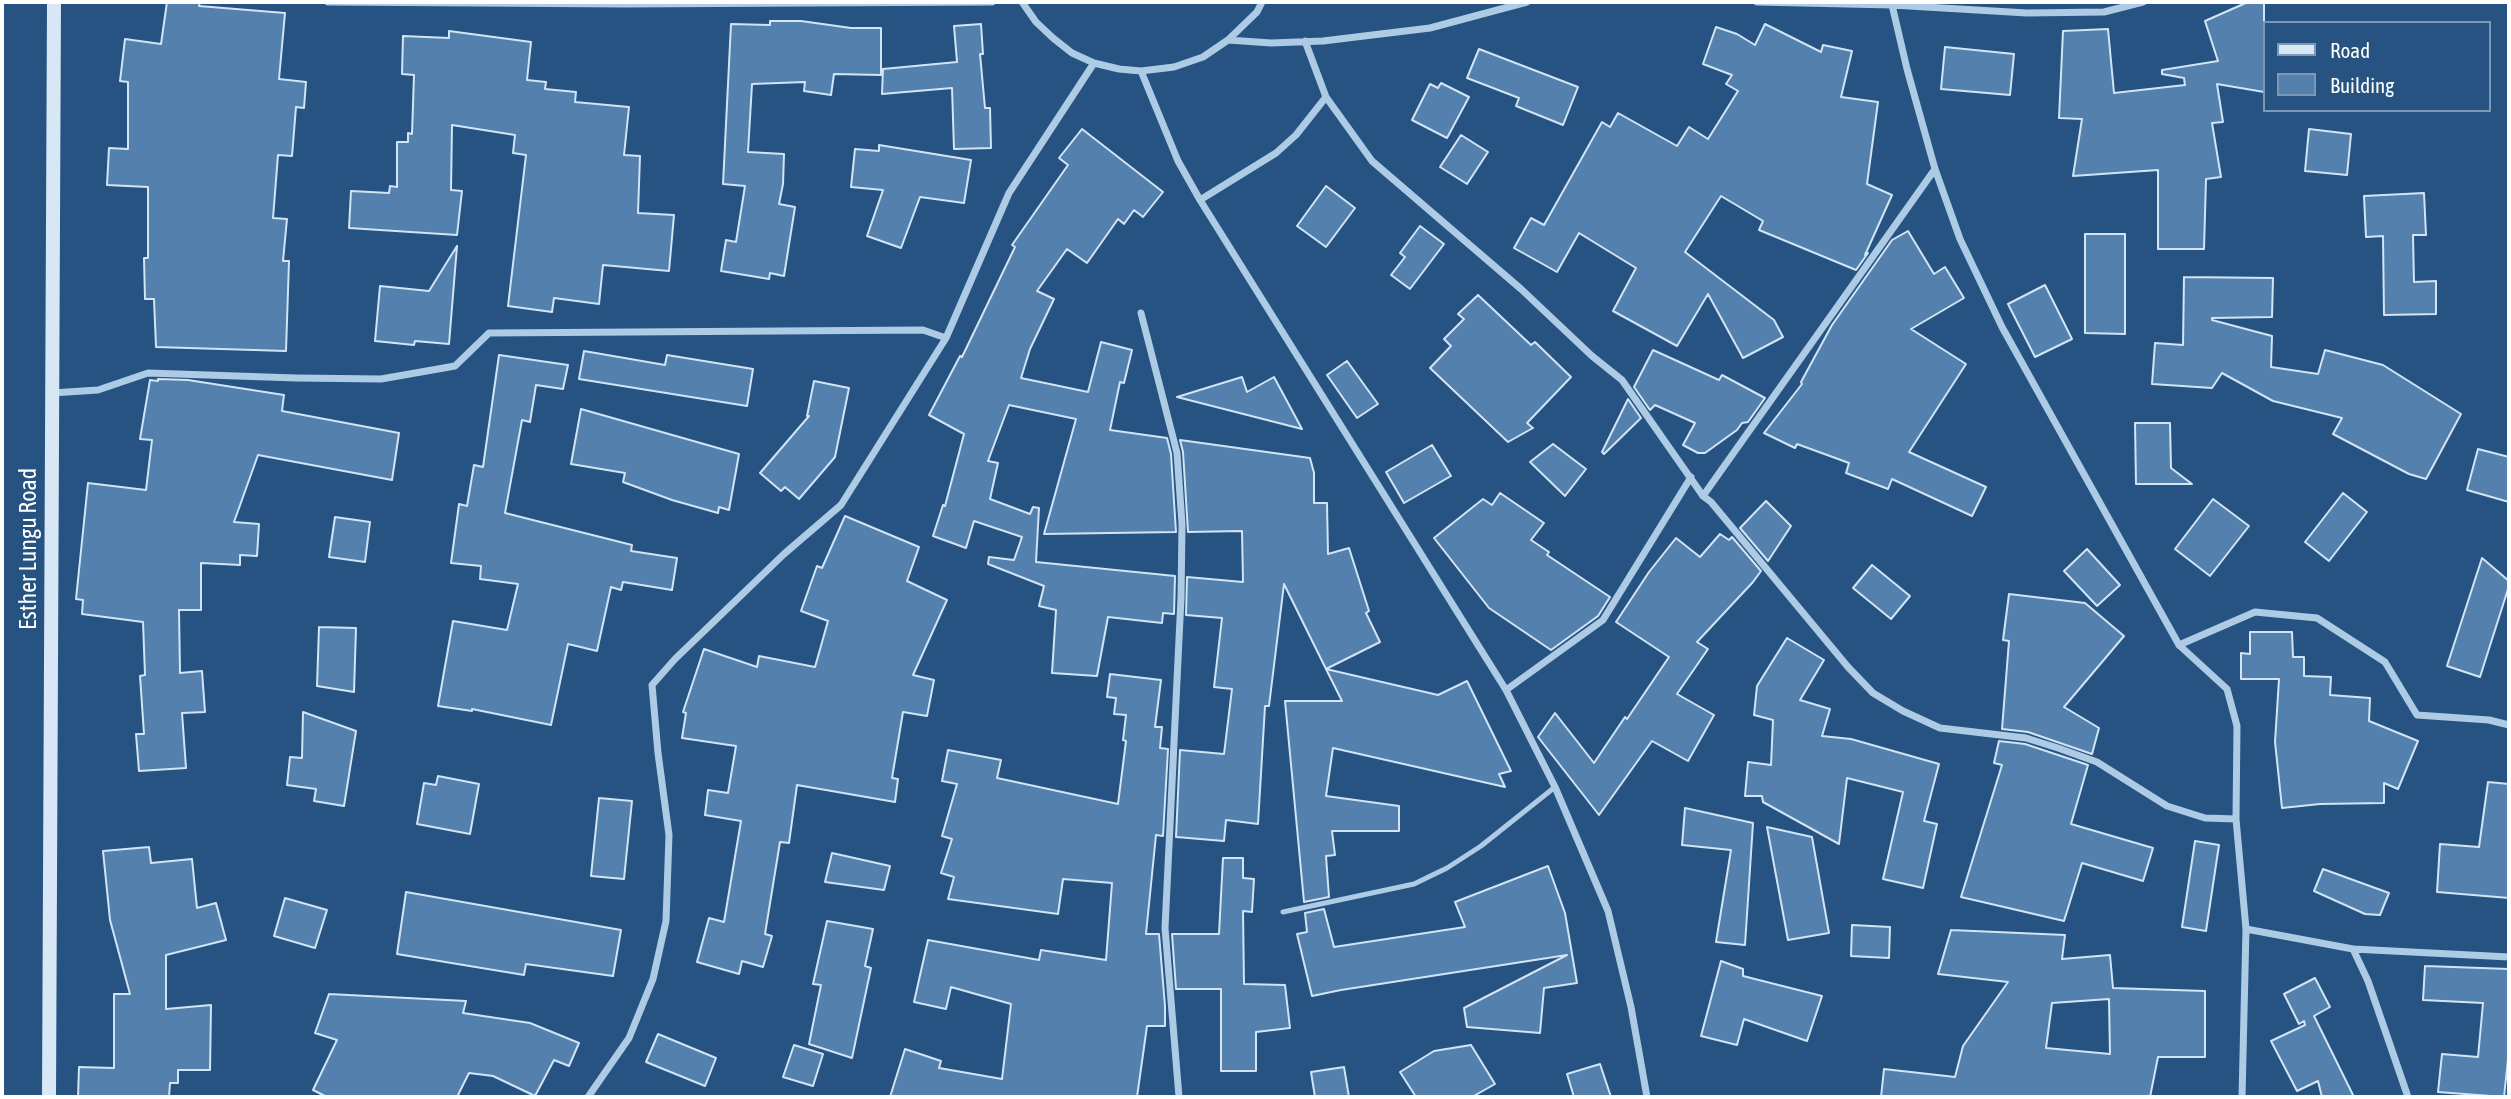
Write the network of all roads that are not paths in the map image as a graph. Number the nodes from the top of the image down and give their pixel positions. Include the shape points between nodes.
1 (54, 2) edge
2 (328, 2) edge
3 (992, 2) edge
4 (1022, 2) edge
5 (1262, 2) edge
6 (1527, 2) edge
7 (1756, 2) edge
8 (2143, 2) edge
9 (625, 3) edge
10 (1892, 5) junction
11 (1228, 40) junction
12 (1305, 41) junction
13 (1094, 63) junction
14 (1141, 71) junction
15 (1326, 97) junction
16 (1935, 169) junction
17 (1200, 200) junction
18 (1141, 313) dead end
19 (946, 338) junction
20 (51, 394) junction
21 (1691, 477) junction
22 (1703, 496) junction
23 (2179, 645) junction
24 (1506, 690) junction
25 (2509, 725) edge
26 (1555, 787) junction
27 (2235, 818) junction
28 (1283, 912) dead end
29 (2246, 929) junction
30 (2353, 949) junction
31 (2509, 957) edge
32 (49, 1097) edge
33 (588, 1097) edge
34 (1179, 1097) edge
35 (1647, 1097) edge
36 (2242, 1097) edge
37 (2408, 1097) edge

1 - 20 street, Esther Lungu Road
2 - 9 street
3 - 9 street
4 - 13 street via 1053,38
5 - 11 street
6 - 12 street via 1430,28
7 - 10 street
8 - 10 street via 2104,12 2027,13
10 - 16 street
11 - 12 street
11 - 14 street via 1203,57
12 - 15 street
13 - 14 street
13 - 19 street via 1009,193
14 - 17 street via 1178,161
15 - 17 street via 1276,153
15 - 21 street via 1372,162 1622,380
16 - 22 street
16 - 23 street via 1960,239 2002,327
17 - 24 street
18 - 34 street via 1178,453 1181,512 1181,612 1165,928
19 - 20 street via 923,330 489,333 455,366 381,379 148,373 98,390
19 - 33 street via 841,505 784,554 652,685 669,835 666,921 653,979 629,1038
20 - 32 street, Esther Lungu Road
21 - 22 street
21 - 24 street via 1603,620
22 - 27 street via 1873,693 1940,728 2026,738 2097,762 2167,806 2204,818
23 - 25 street via 2255,612 2317,618 2385,662 2417,715
23 - 27 street via 2227,689 2237,726
24 - 26 street
26 - 28 lane via 1481,846 1414,884
26 - 35 street via 1608,911
27 - 29 street
29 - 30 street
29 - 36 street
30 - 31 street
30 - 37 street

